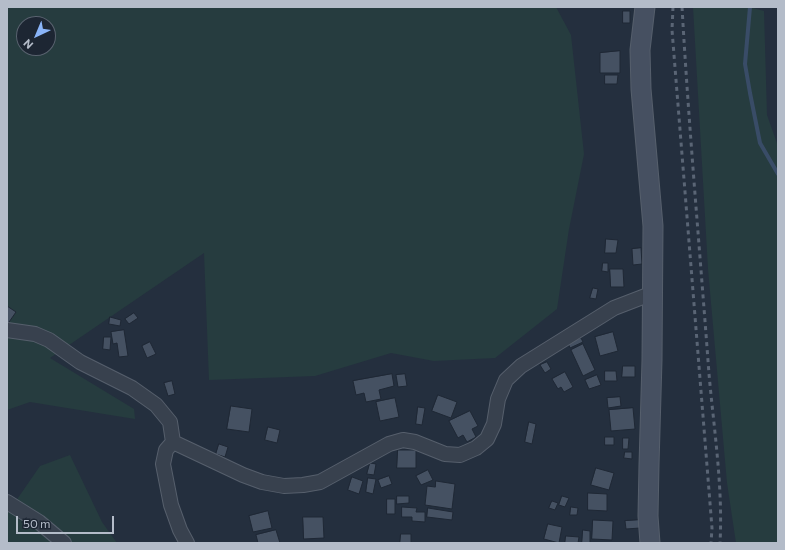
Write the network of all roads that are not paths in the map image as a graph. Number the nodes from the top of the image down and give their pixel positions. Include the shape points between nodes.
1 (645, 7) edge
2 (653, 293) junction
3 (7, 330) edge
4 (173, 442) junction
5 (7, 502) edge
6 (64, 543) edge
7 (187, 543) edge
8 (650, 543) edge

1 - 2 main road via 640,50 640,89 653,226
2 - 4 street via 614,308 521,366 506,380 498,399 494,424 487,439 476,448 460,455 446,454 403,440 389,444 320,482 303,486 284,486 243,475
2 - 8 main road via 648,472
3 - 4 street via 35,334 48,340 80,362 132,388 156,405 170,422
4 - 7 street via 166,450 163,464 171,505
5 - 6 street via 39,522

